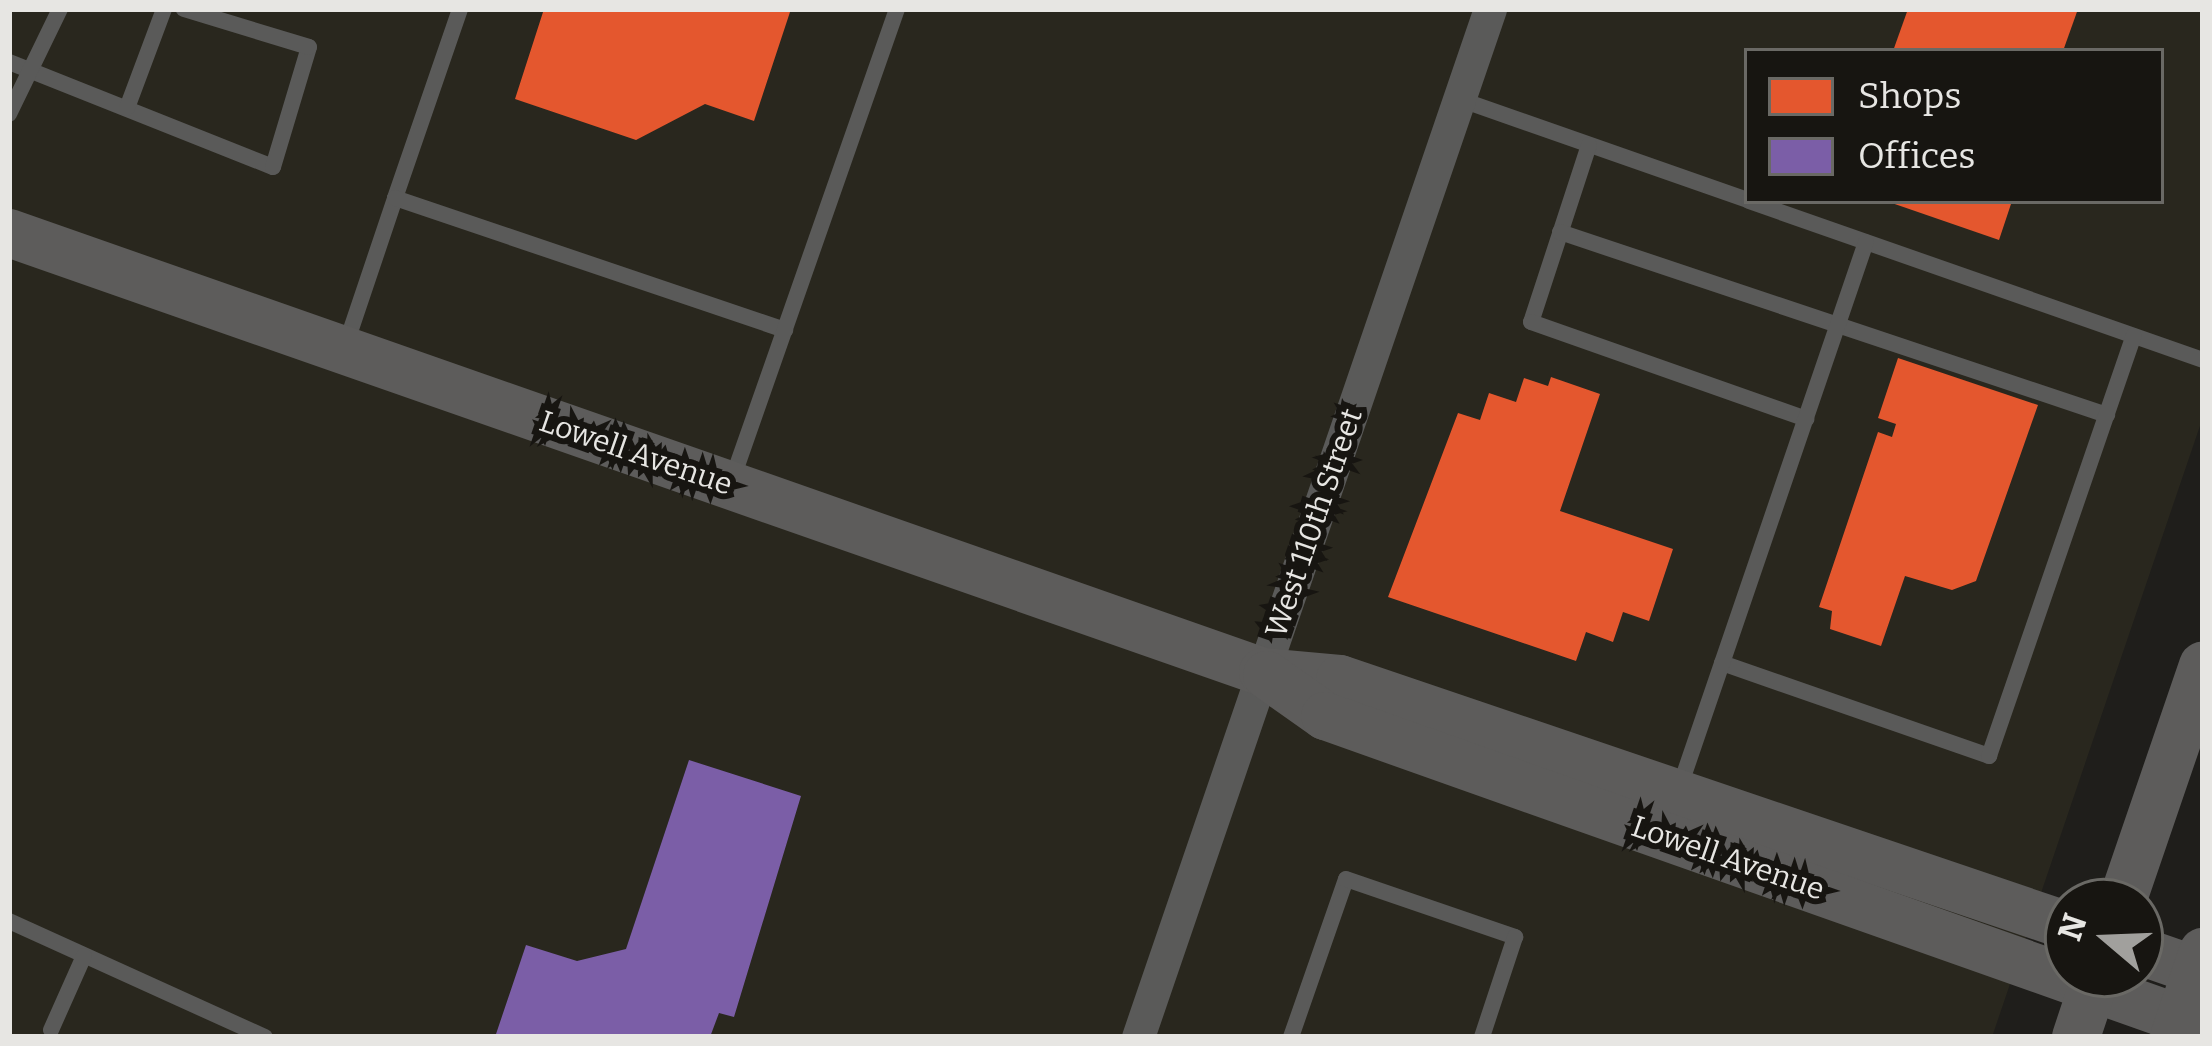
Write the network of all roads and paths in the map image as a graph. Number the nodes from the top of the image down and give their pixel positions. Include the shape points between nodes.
1 (60, 9) edge
2 (164, 9) edge
3 (184, 9) edge
4 (460, 9) edge
5 (897, 9) edge
6 (1490, 9) edge
7 (9, 62) edge
8 (31, 69) junction
9 (1459, 99) junction
10 (127, 108) junction
11 (9, 113) edge
12 (1588, 145) junction
13 (394, 198) junction
14 (1744, 200) edge
15 (1757, 204) edge
16 (9, 232) edge
17 (1560, 232) junction
18 (1867, 242) junction
19 (1837, 327) junction
20 (785, 329) junction
21 (2134, 336) junction
22 (344, 350) junction
23 (2203, 360) edge
24 (2108, 415) junction
25 (1806, 419) junction
26 (730, 486) junction
27 (1722, 664) junction
28 (2203, 665) edge
29 (1263, 672) junction
30 (1678, 793) junction
31 (2130, 878) edge
32 (2044, 918) edge
33 (9, 921) edge
34 (84, 956) junction
35 (2164, 957) edge
36 (2044, 963) edge
37 (2201, 965) edge
38 (2089, 998) edge
39 (2129, 998) edge
40 (2186, 1028) edge
41 (51, 1030) dead end
42 (265, 1037) edge
43 (1138, 1037) edge
44 (1291, 1037) edge
45 (1482, 1037) edge
46 (2076, 1037) edge

1 - 8 lane
2 - 10 lane
3 - 10 lane via 309,46 273,167
4 - 13 lane
5 - 20 lane
6 - 9 street, West 110th Street
7 - 8 lane
8 - 10 lane
8 - 11 lane
9 - 12 lane
9 - 29 street, West 110th Street
12 - 14 lane
12 - 17 lane
13 - 20 lane
13 - 22 lane
15 - 18 lane
16 - 22 street, Lowell Avenue
17 - 19 lane
17 - 25 lane via 1531,322
18 - 19 lane
18 - 21 lane
19 - 24 lane
19 - 25 lane
20 - 26 lane
21 - 23 lane
21 - 24 lane
22 - 26 street, Lowell Avenue
24 - 27 lane via 1989,756
25 - 27 lane
26 - 29 street, Lowell Avenue
27 - 30 lane
28 - 31 street
29 - 30 street, Lowell Avenue via 1340,679
29 - 36 street, Lowell Avenue via 1324,716
29 - 43 street, West 110th Street
30 - 32 street, Lowell Avenue
33 - 34 lane
34 - 41 lane
34 - 42 lane
35 - 37 street
37 - 40 street
38 - 46 street
39 - 40 street, Lowell Avenue
44 - 45 lane via 1346,879 1515,937

